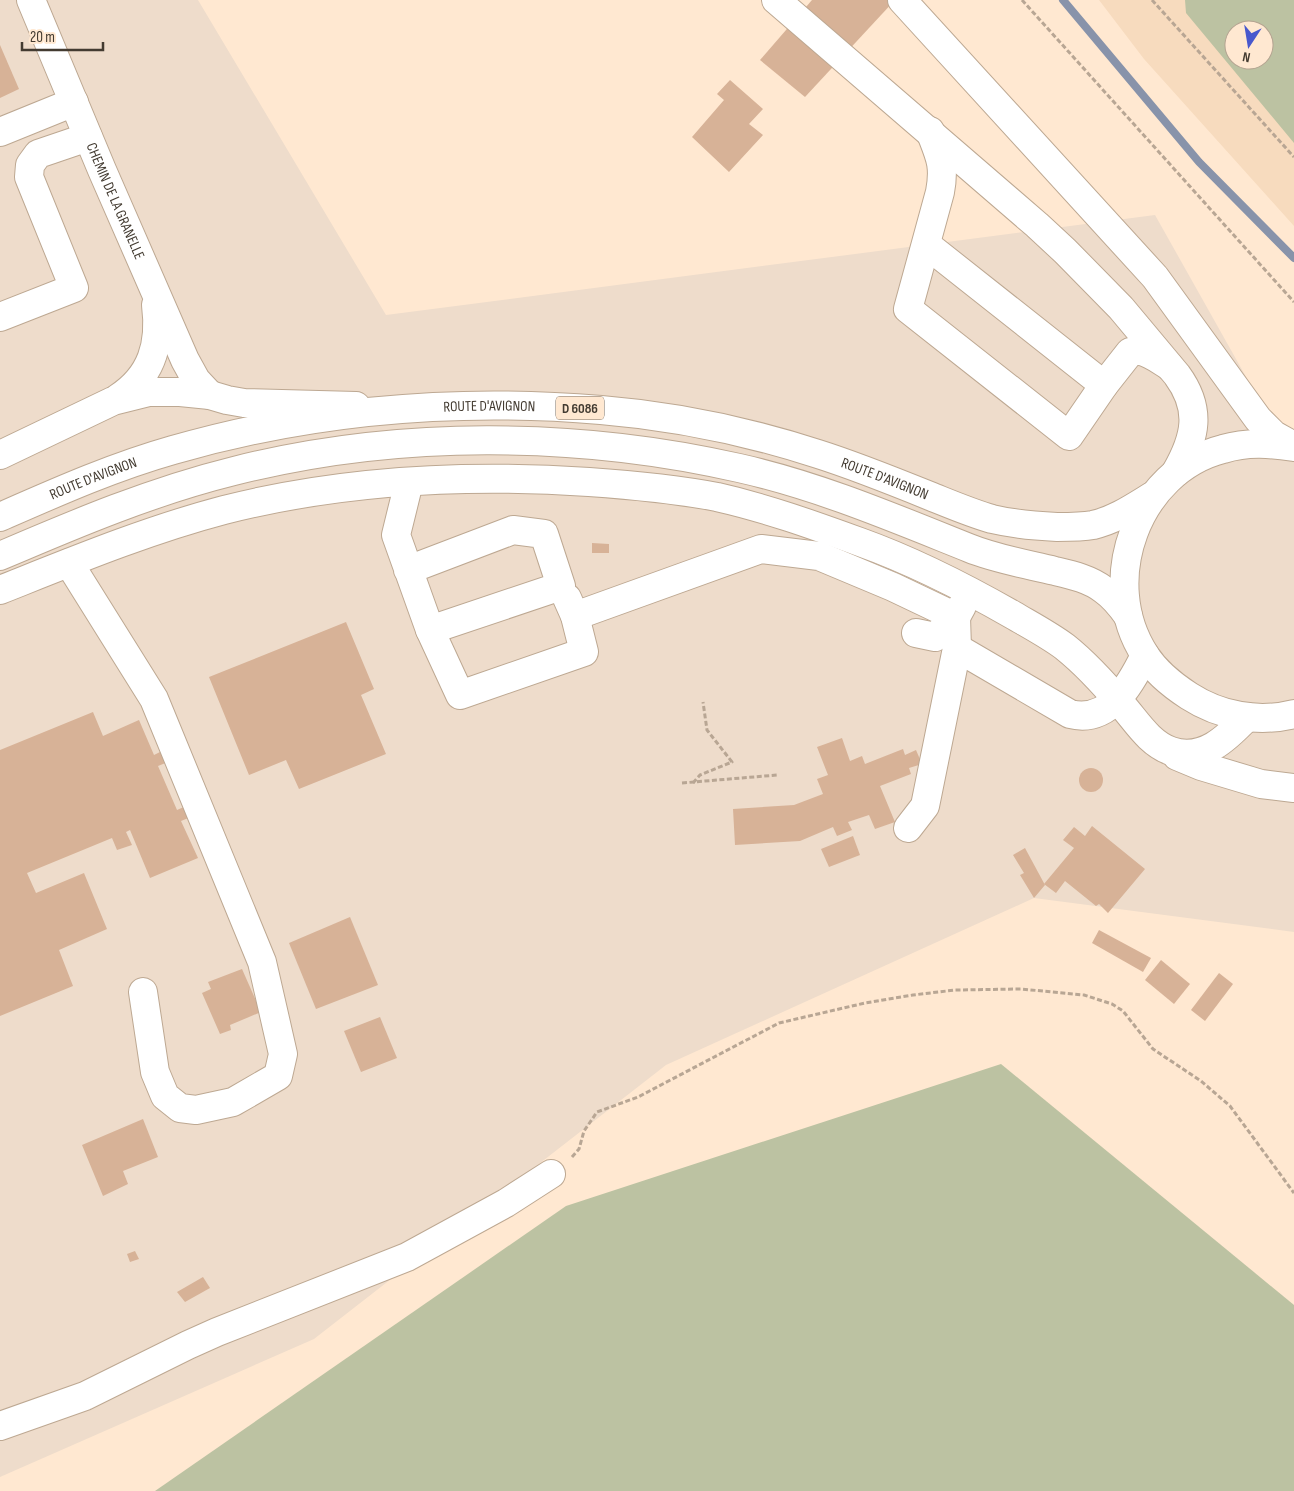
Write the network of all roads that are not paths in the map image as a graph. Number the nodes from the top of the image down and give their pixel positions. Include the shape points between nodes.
1 (31, 0) edge
2 (776, 0) edge
3 (902, 0) edge
4 (74, 102) junction
5 (0, 132) edge
6 (930, 132) junction
7 (88, 137) junction
8 (927, 245) junction
9 (148, 275) junction
10 (0, 317) edge
11 (1170, 366) junction
12 (1104, 385) junction
13 (210, 394) junction
14 (114, 401) junction
15 (412, 407) junction
16 (1294, 446) edge
17 (0, 455) edge
18 (1176, 472) junction
19 (409, 482) junction
20 (1152, 496) junction
21 (0, 517) edge
22 (0, 556) edge
23 (69, 563) junction
24 (408, 570) junction
25 (562, 586) junction
26 (0, 590) edge
27 (969, 591) junction
28 (575, 616) junction
29 (1128, 616) junction
30 (956, 617) junction
31 (430, 630) junction
32 (916, 633) dead end
33 (956, 648) junction
34 (1145, 655) junction
35 (1117, 699) junction
36 (1247, 717) junction
37 (1289, 718) edge
38 (1160, 746) junction
39 (1294, 788) edge
40 (908, 828) dead end
41 (143, 992) dead end
42 (551, 1174) road end
43 (0, 1426) edge

1 - 4 main road, CHEMIN DE LA GRANELLE
2 - 6 main road
3 - 16 main road via 1155,277 1258,419
4 - 5 main road
4 - 7 main road, CHEMIN DE LA GRANELLE
6 - 8 main road via 944,175
6 - 11 main road via 1065,251 1122,308
7 - 9 main road, CHEMIN DE LA GRANELLE
7 - 10 main road via 38,154 30,165 29,177 74,288
8 - 12 main road
8 - 12 main road via 908,309 1069,436
9 - 13 main road, CHEMIN DE LA GRANELLE via 185,360 196,380
9 - 14 main road via 158,317 157,342 142,377
11 - 12 main road via 1135,350
11 - 18 main road via 1192,400 1193,416 1191,440
13 - 14 main road via 149,392
13 - 15 main road via 244,403
14 - 17 main road
15 - 20 main road, ROUTE D'AVIGNON / D 6086 via 506,405 601,410 648,414 730,429 843,462 990,518 1022,525 1094,525 1121,515
15 - 21 main road, ROUTE D'AVIGNON / D 6086 via 267,428 174,450 86,479
16 - 18 main road via 1246,444 1221,449
18 - 20 main road
19 - 23 main road via 326,490 225,510
19 - 24 main road via 396,536
19 - 27 main road via 561,480 716,497 768,510 867,545
20 - 29 main road via 1136,524 1126,554 1124,585
22 - 29 main road, D 6086 via 130,502 235,470 280,461 327,452 431,442 586,443 699,459 827,493 975,550 1091,581 1116,600
23 - 26 main road
23 - 41 main road via 154,699 262,962 283,1054 278,1076 233,1102 196,1110 180,1108 165,1096 156,1072
24 - 25 main road via 513,530 544,534
24 - 31 main road
25 - 28 main road
25 - 31 main road
27 - 30 main road
27 - 35 main road via 1066,648
28 - 30 main road via 761,549 819,556
28 - 31 main road via 584,652 460,696
29 - 34 main road
30 - 32 main road via 935,637
30 - 33 main road
33 - 35 main road via 1070,714 1093,714
33 - 40 main road via 925,806
34 - 35 main road via 1130,685
34 - 36 main road via 1170,684 1203,706
35 - 38 main road
36 - 37 main road
36 - 38 main road via 1220,742 1204,751 1183,754
38 - 39 main road via 1181,758 1246,780
42 - 43 main road via 408,1257 195,1342 85,1396

